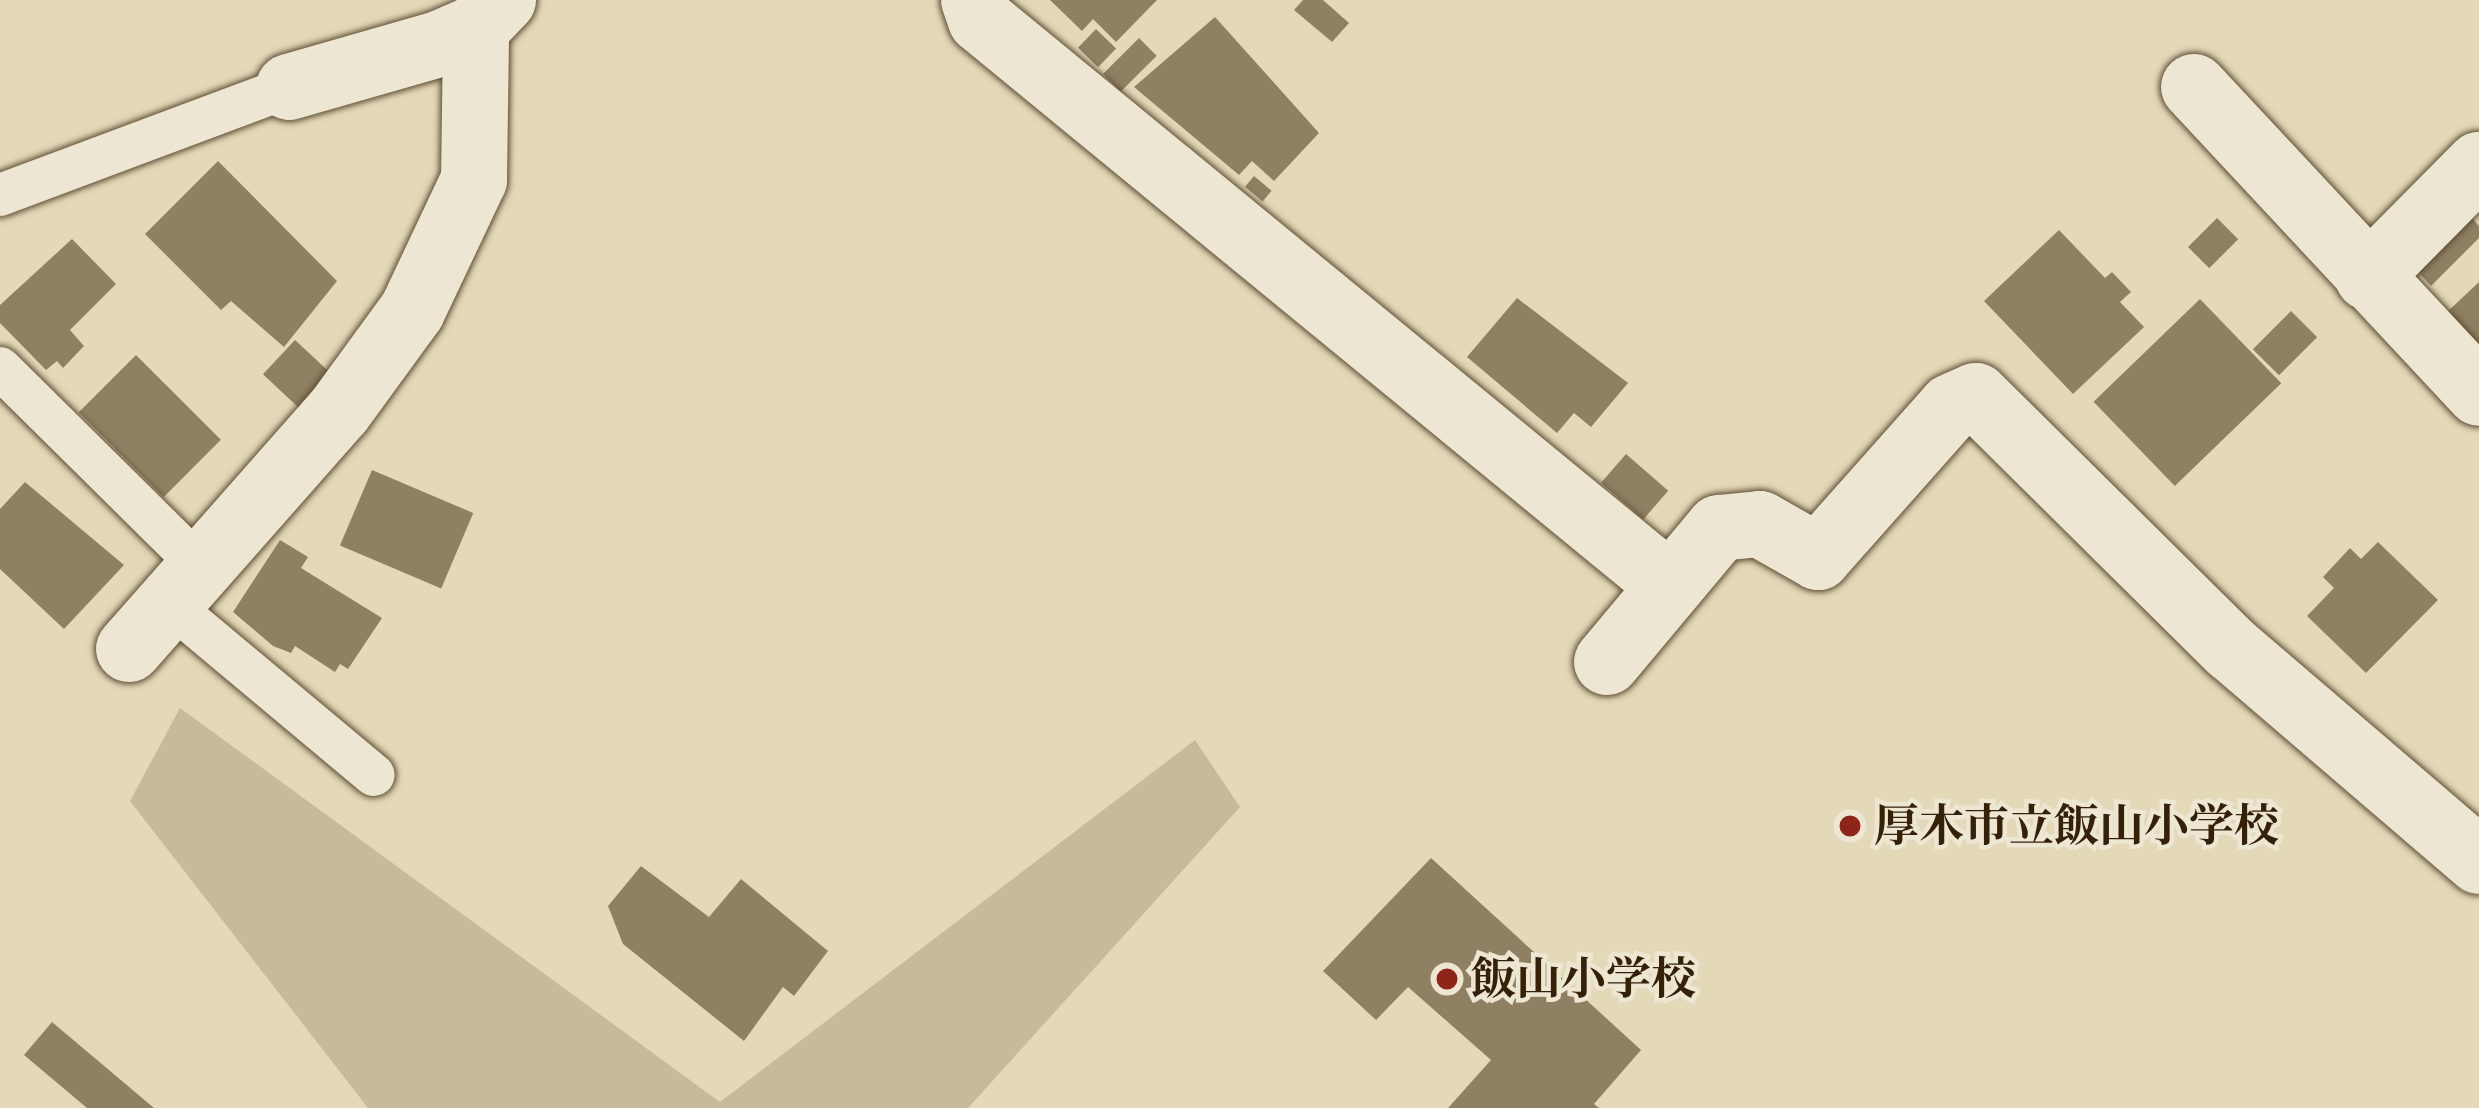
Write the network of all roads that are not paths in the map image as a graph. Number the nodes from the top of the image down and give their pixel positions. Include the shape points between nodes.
1 (974, 0) edge
2 (489, 14) edge
3 (289, 87) joint
4 (2194, 87) dead end
5 (2479, 166) edge
6 (0, 195) edge
7 (2368, 277) junction
8 (0, 368) edge
9 (2479, 393) edge
10 (1668, 584) junction
11 (166, 606) junction
12 (1606, 662) dead end
13 (374, 775) dead end
14 (2479, 861) edge

1 - 10 street via 982,20
2 - 3 street
2 - 11 street via 474,180 412,311 339,412
3 - 6 lane
4 - 7 street
5 - 7 street
7 - 9 street
8 - 11 lane
10 - 12 street
10 - 14 street via 1719,529 1760,524 1818,556 1951,406 1976,396 2232,649
11 - 13 lane

